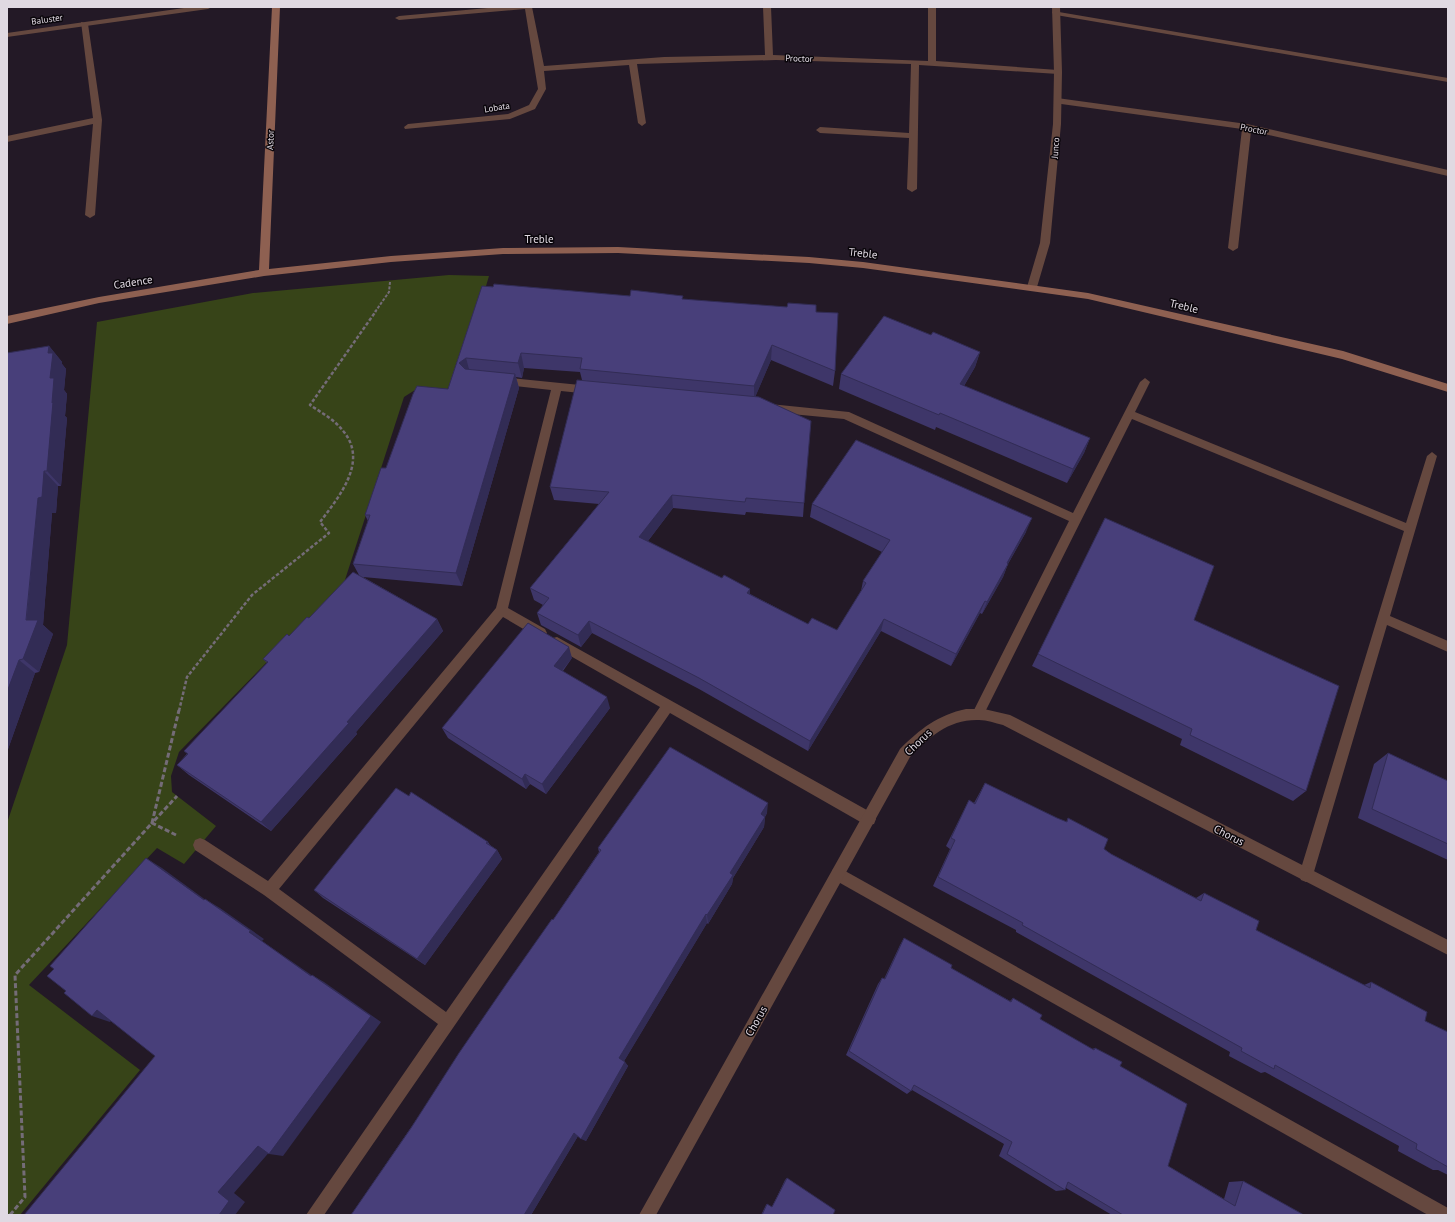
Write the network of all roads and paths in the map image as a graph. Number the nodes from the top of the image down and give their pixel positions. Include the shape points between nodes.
1 (208, 7) edge
2 (276, 7) edge
3 (527, 7) edge
4 (767, 7) edge
5 (932, 7) edge
6 (1056, 10) edge
7 (399, 18) dead end
8 (84, 24) junction
9 (7, 35) edge
10 (769, 57) junction
11 (633, 62) junction
12 (914, 62) junction
13 (932, 62) junction
14 (540, 69) junction
15 (1058, 72) junction
16 (1448, 80) edge
17 (1057, 101) junction
18 (98, 120) junction
19 (642, 123) dead end
20 (408, 127) dead end
21 (1247, 127) junction
22 (820, 130) dead end
23 (913, 136) junction
24 (7, 139) edge
25 (1448, 173) edge
26 (912, 189) dead end
27 (90, 215) dead end
28 (1233, 248) dead end
29 (391, 259) junction
30 (264, 273) junction
31 (1032, 287) junction
32 (7, 320) edge
33 (494, 381) edge
34 (1145, 382) dead end
35 (557, 387) junction
36 (1448, 388) edge
37 (604, 391) edge
38 (760, 407) edge
39 (1129, 414) junction
40 (1432, 456) dead end
41 (1076, 519) junction
42 (1410, 529) junction
43 (501, 610) junction
44 (1383, 618) junction
45 (1448, 646) edge
46 (668, 706) junction
47 (978, 714) junction
48 (177, 796) dead end
49 (869, 819) junction
50 (152, 823) junction
51 (200, 845) joint
52 (838, 874) junction
53 (1306, 875) junction
54 (269, 890) junction
55 (1448, 948) edge
56 (446, 1022) junction
57 (1421, 1209) edge
58 (10, 1215) edge
59 (314, 1215) edge
60 (647, 1215) edge
61 (1444, 1215) edge

1 - 8 street, Baluster
2 - 30 street, Astor
3 - 7 street
3 - 14 street, Lobata
4 - 10 street
5 - 13 street
6 - 15 street, Junco
6 - 16 street
8 - 9 street, Baluster
8 - 18 street
10 - 11 street, Proctor via 682,58
10 - 12 street, Proctor
11 - 14 street, Proctor
11 - 19 street
12 - 13 street, Proctor
12 - 23 street
13 - 15 street, Proctor
14 - 20 street, Lobata via 542,89 532,107 510,116
15 - 17 street, Junco
17 - 21 street, Proctor
17 - 31 street, Junco via 1045,243
18 - 24 street
18 - 27 street
21 - 25 street, Proctor
21 - 28 street
22 - 23 street
23 - 26 street
29 - 30 street, Treble
29 - 31 street, Treble via 503,251 618,250 809,260
29 - 50 path via 389,292 310,406 324,413 351,442 354,458 350,479 340,497 320,522 330,533 252,595 187,677
30 - 32 street, Cadence via 99,300
31 - 36 street, Treble via 1088,296 1343,354
33 - 35 street
34 - 39 street
35 - 37 street
35 - 43 street
38 - 41 street via 845,415
39 - 41 street
39 - 42 street
40 - 42 street
41 - 47 street
42 - 44 street
43 - 46 street
43 - 54 street
44 - 45 street
44 - 53 street
46 - 49 street
46 - 56 street
47 - 49 street, Chorus via 954,717 927,731 905,753
47 - 53 street, Chorus via 1005,720
48 - 50 path
49 - 52 street, Chorus
50 - 51 path via 190,843
50 - 58 path via 15,975 25,1197
51 - 54 street
52 - 57 street
52 - 60 street, Chorus
53 - 55 street, Chorus
54 - 56 street
56 - 59 street
57 - 61 street

